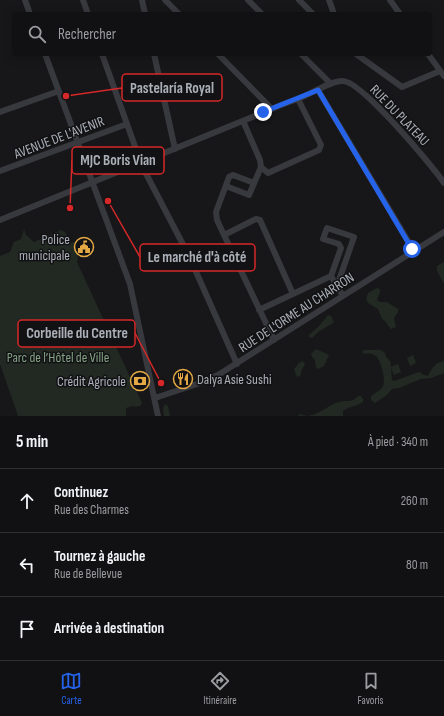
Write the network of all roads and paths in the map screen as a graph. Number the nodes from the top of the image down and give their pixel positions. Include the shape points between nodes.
1 (25, 0) edge
2 (83, 0) edge
3 (142, 0) edge
4 (165, 0) edge
5 (248, 0) edge
6 (299, 0) edge
7 (329, 0) edge
8 (390, 0) edge
9 (29, 12) edge
10 (87, 12) edge
11 (145, 12) edge
12 (176, 12) edge
13 (260, 12) edge
14 (311, 12) edge
15 (333, 12) edge
16 (399, 12) edge
17 (46, 56) edge
18 (103, 56) edge
19 (154, 56) edge
20 (220, 56) edge
21 (303, 56) edge
22 (359, 56) edge
23 (429, 56) edge
24 (442, 74) edge
25 (331, 84) junction
26 (318, 90) junction
27 (59, 91) junction
28 (298, 99) junction
29 (272, 108) junction
30 (0, 112) edge
31 (243, 122) junction
32 (127, 124) junction
33 (78, 143) junction
34 (174, 149) junction
35 (141, 163) junction
36 (261, 167) junction
37 (0, 172) edge
38 (254, 182) junction
39 (92, 183) junction
40 (444, 183) edge
41 (226, 186) junction
42 (0, 220) edge
43 (444, 232) edge
44 (224, 235) junction
45 (414, 251) junction
46 (331, 276) junction
47 (337, 286) junction
48 (293, 294) junction
49 (343, 295) junction
50 (259, 310) junction
51 (274, 340) junction
52 (237, 364) junction
53 (155, 398) junction
54 (158, 416) edge

1 - 9 street
2 - 10 street
3 - 11 street
4 - 12 street
5 - 13 street
6 - 14 street
7 - 15 street
8 - 16 street
17 - 27 street
18 - 32 street
19 - 34 street
20 - 29 street
21 - 25 street
22 - 24 street via 402,87
23 - 24 street
25 - 26 street
25 - 40 street, RUE DU PLATEAU via 346,81 377,105 434,168
26 - 28 street
26 - 45 street
27 - 30 street
27 - 33 street
28 - 29 street
28 - 36 street via 321,145 319,150 268,173
29 - 31 street
31 - 34 street
31 - 36 street
32 - 33 street, AVENUE DE L'AVENIR
32 - 35 street
33 - 37 street, AVENUE DE L'AVENIR
33 - 39 street
34 - 35 street
35 - 39 street
35 - 52 street via 189,256
36 - 38 street
38 - 41 street via 233,175 229,177
38 - 41 street via 249,195
39 - 42 street
39 - 53 street via 130,284
41 - 44 street via 216,212
43 - 45 street, RUE DE L'ORME AU CHARRON
44 - 48 street via 256,219 260,220
44 - 50 street
45 - 49 street, RUE DE L'ORME AU CHARRON
46 - 47 street
46 - 47 street via 341,248 339,244 323,239 327,228 354,237
46 - 48 street
47 - 49 street
48 - 50 street
49 - 51 street, RUE DE L'ORME AU CHARRON
50 - 51 street
51 - 52 street, RUE DE L'ORME AU CHARRON
52 - 53 street, RUE DE L'ORME AU CHARRON via 197,384
53 - 54 street

